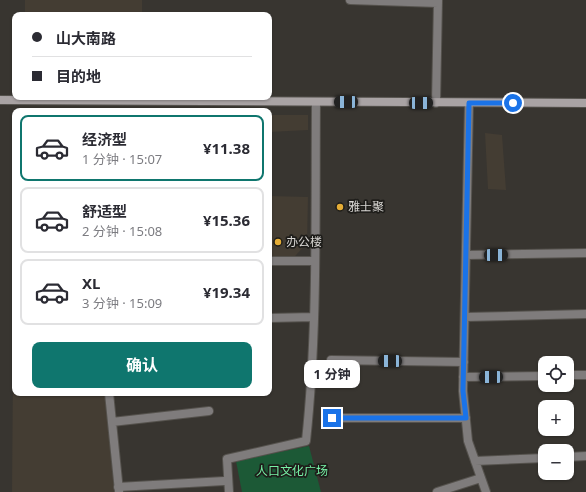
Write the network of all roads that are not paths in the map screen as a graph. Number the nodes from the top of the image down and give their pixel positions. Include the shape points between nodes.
1 (350, 0) edge
2 (438, 1) edge
3 (0, 100) edge
4 (316, 102) junction
5 (436, 103) junction
6 (469, 103) junction
7 (586, 104) edge
8 (586, 253) edge
9 (466, 255) junction
10 (272, 261) edge
11 (314, 261) junction
12 (586, 314) edge
13 (313, 317) junction
14 (465, 317) junction
15 (272, 318) edge
16 (331, 360) dead end
17 (464, 362) junction
18 (574, 375) edge
19 (586, 375) edge
20 (538, 376) edge
21 (463, 377) junction
22 (109, 396) edge
23 (209, 411) dead end
24 (332, 418) dead end
25 (466, 418) junction
26 (112, 422) junction
27 (586, 456) edge
28 (574, 457) edge
29 (538, 458) edge
30 (475, 461) junction
31 (481, 478) junction
32 (224, 481) dead end
33 (119, 489) edge
34 (229, 492) edge
35 (437, 492) edge
36 (486, 492) edge

1 - 2 street
2 - 5 street
3 - 4 main road
4 - 5 main road
4 - 11 street
5 - 6 main road
6 - 7 main road
6 - 9 street
8 - 9 street
9 - 14 street
10 - 11 street
11 - 13 street
12 - 14 street
13 - 15 street
13 - 34 street via 306,441 227,459
14 - 17 street
16 - 17 street
17 - 21 street
18 - 19 street
20 - 21 street
21 - 25 street
22 - 26 street
23 - 26 street
24 - 25 street
25 - 30 street via 468,440
26 - 33 street
27 - 28 street
29 - 30 street
30 - 31 street
31 - 35 street
31 - 36 street
32 - 33 street

